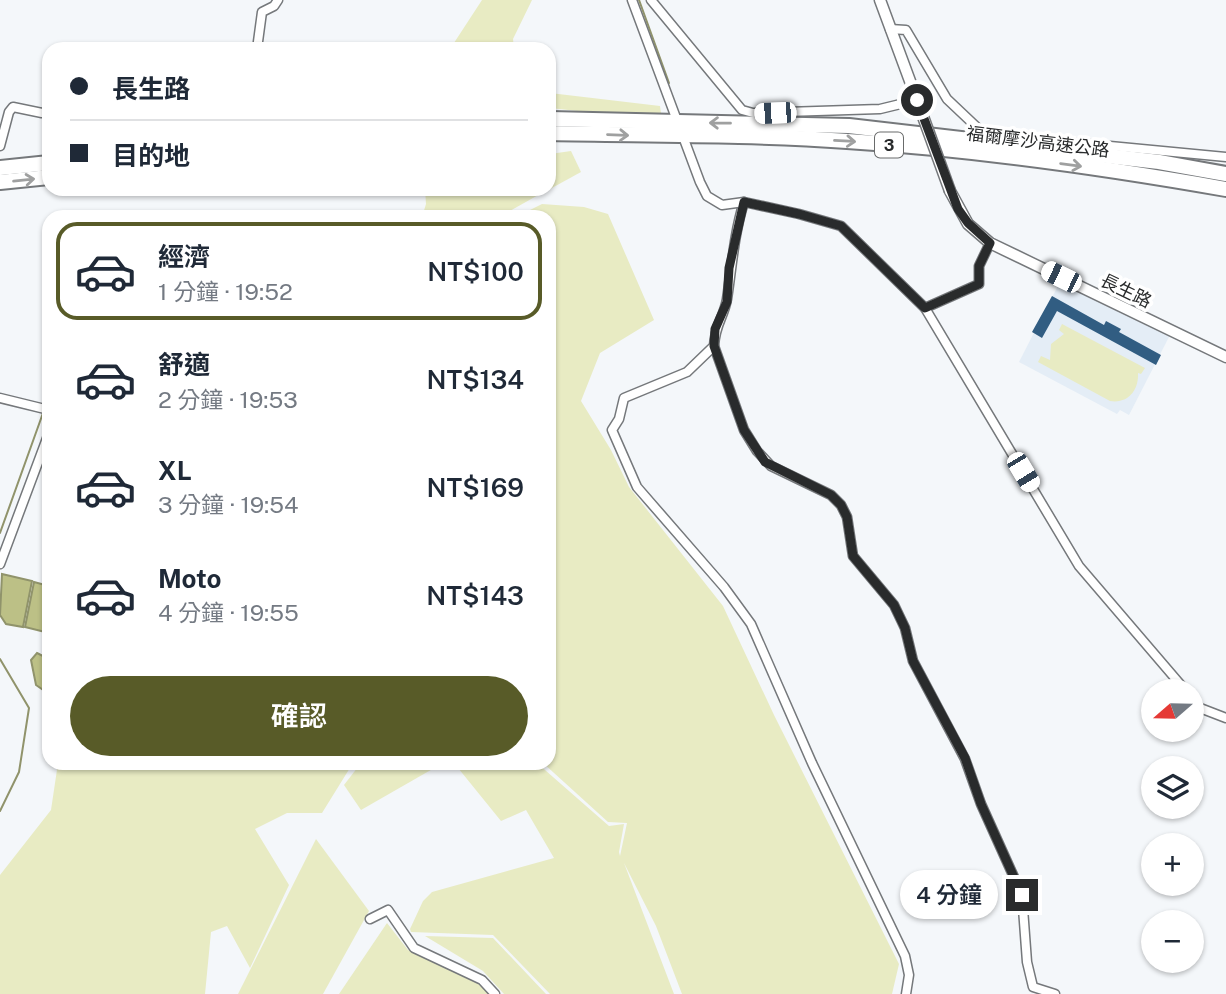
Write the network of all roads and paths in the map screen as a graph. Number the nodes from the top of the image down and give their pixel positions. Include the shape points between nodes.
1 (278, 0) edge
2 (632, 0) edge
3 (651, 0) edge
4 (880, 0) edge
5 (890, 29) junction
6 (258, 42) edge
7 (917, 100) junction
8 (42, 113) edge
9 (556, 120) edge
10 (556, 133) edge
11 (0, 146) edge
12 (1226, 157) edge
13 (42, 164) edge
14 (0, 168) edge
15 (1226, 174) edge
16 (42, 178) edge
17 (0, 182) edge
18 (1226, 189) edge
19 (744, 202) junction
20 (990, 243) junction
21 (925, 308) junction
22 (714, 346) junction
23 (1226, 357) edge
24 (0, 398) edge
25 (42, 408) edge
26 (42, 451) edge
27 (0, 564) edge
28 (1176, 679) edge
29 (1204, 710) edge
30 (1226, 718) edge
31 (370, 919) dead end
32 (1037, 991) edge
33 (495, 994) edge
34 (906, 994) edge
35 (1055, 994) edge

1 - 6 street via 262,12
2 - 19 street via 707,196 722,205
3 - 7 street via 742,110 753,114 880,109
4 - 5 street, 長生路
5 - 7 street, 長生路
5 - 12 street via 906,30 912,36 947,100 984,134
7 - 20 street, 長生路, bridge via 950,191 968,223
8 - 11 street via 13,107
15 -> 9 highway, 福爾摩沙高速公路 / 3 via 1160,162 849,126
10 -> 18 highway, 福爾摩沙高速公路 / 3 via 846,141 974,152
13 - 14 highway
17 -> 16 highway
19 - 21 street via 841,226
19 - 22 street via 729,268 727,302 715,329
20 - 21 street via 979,266 979,284
20 - 23 street, 長生路
21 - 28 street via 1079,566
22 - 32 street via 744,430 757,451 771,466 831,495 841,505 853,556 894,605 913,661 965,758 1022,895 1027,962
22 - 34 street via 687,372 624,398 612,430 638,487 751,624 905,956
24 - 25 street
26 - 27 street
29 - 30 street
31 - 33 street via 388,910 414,947 482,980
32 - 35 street

